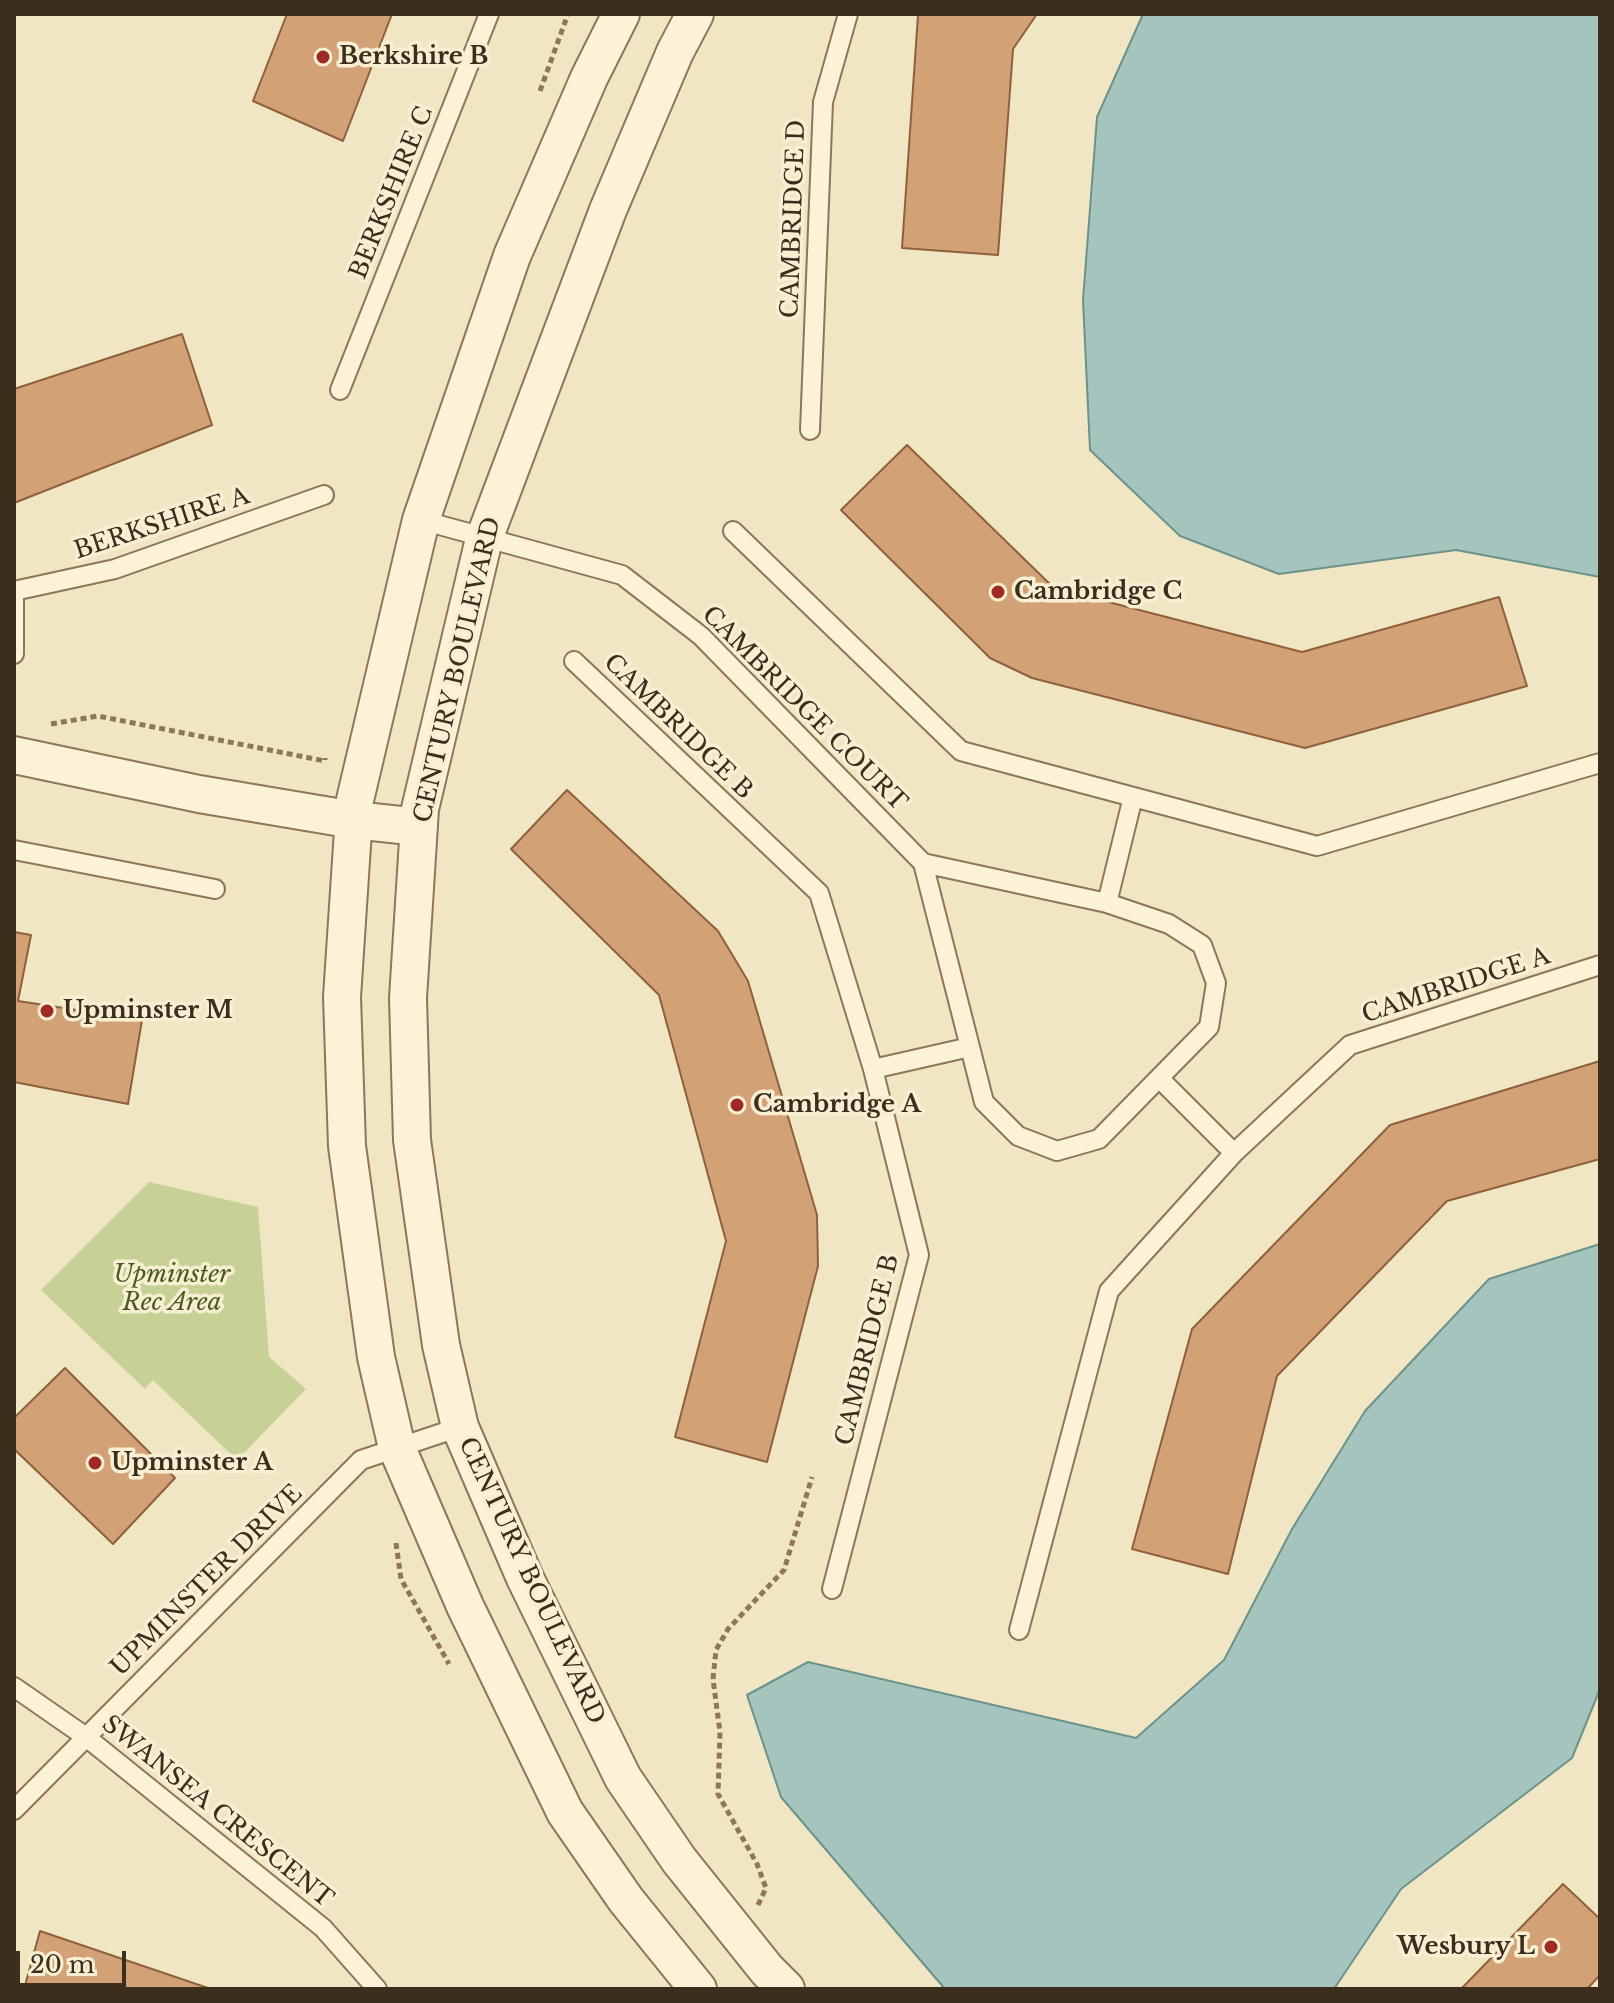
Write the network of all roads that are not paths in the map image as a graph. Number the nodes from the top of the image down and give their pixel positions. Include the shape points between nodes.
1 (489, 14) edge
2 (621, 14) edge
3 (695, 14) edge
4 (848, 14) edge
5 (340, 390) dead end
6 (810, 430) dead end
7 (324, 495) dead end
8 (421, 520) junction
9 (733, 531) dead end
10 (484, 539) junction
11 (14, 591) edge
12 (14, 654) edge
13 (574, 661) dead end
14 (14, 755) edge
15 (1600, 763) edge
16 (1133, 797) junction
17 (354, 820) junction
18 (419, 827) junction
19 (14, 850) edge
20 (923, 863) junction
21 (215, 889) dead end
22 (1107, 903) junction
23 (1600, 965) edge
24 (970, 1047) junction
25 (873, 1069) junction
26 (1159, 1078) junction
27 (1234, 1153) junction
28 (460, 1427) junction
29 (397, 1448) junction
30 (832, 1589) dead end
31 (1019, 1630) dead end
32 (14, 1687) edge
33 (86, 1737) junction
34 (14, 1810) edge
35 (377, 1989) edge
36 (698, 1989) edge
37 (786, 1989) edge

1 - 5 lane, BERKSHIRE C
2 - 8 street via 512,256
3 - 10 street, CENTURY BOULEVARD via 608,210
4 - 6 lane, CAMBRIDGE D via 823,102
7 - 11 lane, BERKSHIRE A via 115,569
8 - 10 lane, CAMBRIDGE COURT
8 - 17 street
9 - 16 lane via 961,751
10 - 18 street, CENTURY BOULEVARD
10 - 20 lane, CAMBRIDGE COURT via 622,575 701,636
11 - 12 lane
13 - 25 lane, CAMBRIDGE B via 819,893
14 - 17 street
15 - 16 lane via 1317,846
16 - 22 lane
17 - 18 street
17 - 29 street via 342,997 347,1146 376,1357
18 - 28 street, CENTURY BOULEVARD via 408,998 412,1140 441,1345
19 - 21 lane
20 - 22 lane
20 - 24 lane
22 - 26 lane via 1169,924 1202,945 1216,983 1209,1027
23 - 27 lane, CAMBRIDGE A via 1350,1045
24 - 25 lane
24 - 26 lane via 984,1102 1018,1136 1057,1151 1099,1139
25 - 30 lane, CAMBRIDGE B via 919,1255
26 - 27 lane
27 - 31 lane, CAMBRIDGE A via 1109,1291
28 - 29 lane, UPMINSTER DRIVE
28 - 37 street, CENTURY BOULEVARD via 525,1578 623,1778 679,1860
29 - 33 lane, UPMINSTER DRIVE via 361,1460
29 - 36 street via 465,1606 565,1812 626,1900
32 - 33 lane, SWANSEA CRESCENT
33 - 34 lane, UPMINSTER DRIVE
33 - 35 lane, SWANSEA CRESCENT via 323,1928

